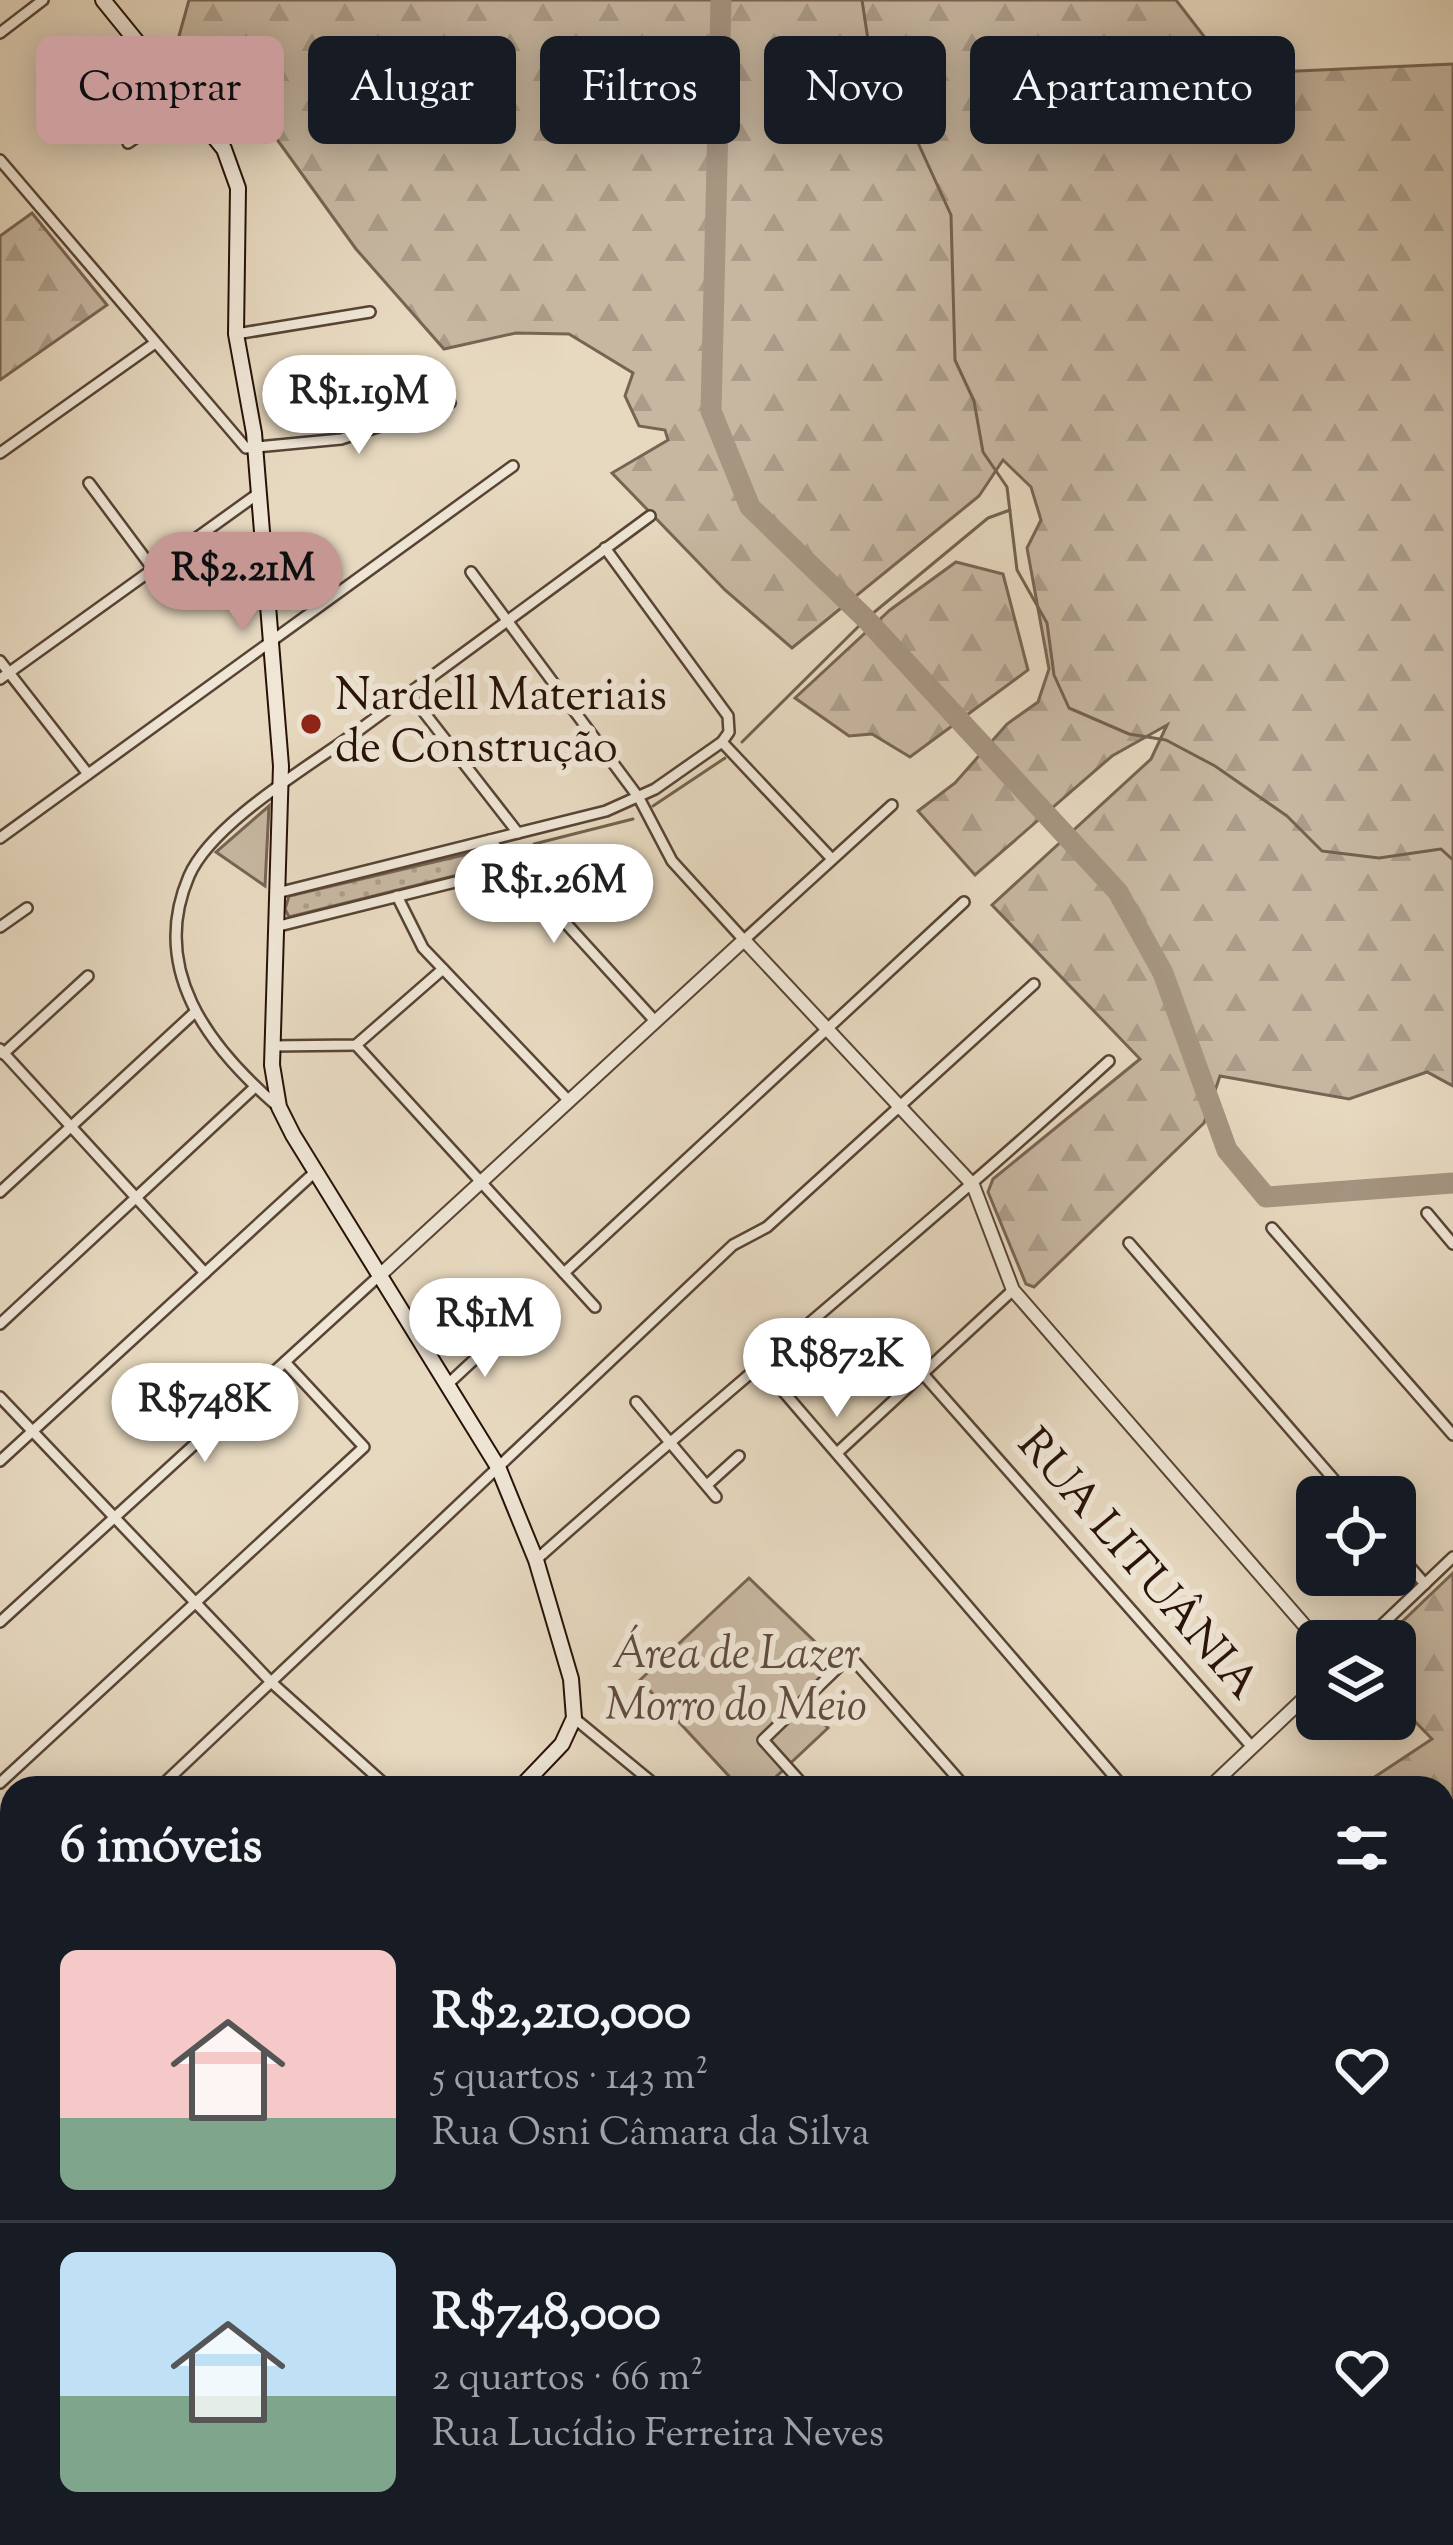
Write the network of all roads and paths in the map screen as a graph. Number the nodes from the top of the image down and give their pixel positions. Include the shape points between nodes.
1 (20, 0) edge
2 (43, 0) edge
3 (103, 0) edge
4 (29, 11) junction
5 (0, 33) edge
6 (133, 36) edge
7 (220, 144) edge
8 (0, 160) edge
9 (370, 312) dead end
10 (236, 334) junction
11 (155, 343) junction
12 (450, 403) dead end
13 (255, 450) junction
14 (0, 453) edge
15 (513, 466) dead end
16 (89, 483) dead end
17 (259, 493) junction
18 (650, 515) dead end
19 (605, 548) junction
20 (153, 569) junction
21 (472, 572) dead end
22 (507, 621) junction
23 (271, 641) junction
24 (0, 661) edge
25 (10, 671) junction
26 (0, 679) edge
27 (409, 693) junction
28 (722, 742) junction
29 (88, 774) junction
30 (281, 788) junction
31 (639, 798) junction
32 (892, 805) dead end
33 (518, 833) junction
34 (0, 838) edge
35 (490, 840) junction
36 (832, 859) junction
37 (511, 868) junction
38 (277, 892) junction
39 (397, 896) junction
40 (964, 902) dead end
41 (27, 908) dead end
42 (0, 927) edge
43 (275, 927) junction
44 (744, 940) junction
45 (442, 970) junction
46 (88, 976) dead end
47 (1034, 984) dead end
48 (194, 1013) junction
49 (655, 1021) junction
50 (827, 1029) junction
51 (356, 1045) junction
52 (272, 1046) junction
53 (1, 1053) edge
54 (1108, 1061) dead end
55 (255, 1087) junction
56 (568, 1101) junction
57 (899, 1106) junction
58 (279, 1107) junction
59 (71, 1126) junction
60 (315, 1172) junction
61 (480, 1182) junction
62 (973, 1185) junction
63 (0, 1192) edge
64 (136, 1198) junction
65 (1427, 1213) dead end
66 (1272, 1228) dead end
67 (1130, 1243) dead end
68 (1453, 1244) edge
69 (205, 1273) junction
70 (564, 1273) junction
71 (380, 1275) junction
72 (1013, 1291) junction
73 (595, 1307) dead end
74 (0, 1324) edge
75 (491, 1343) dead end
76 (285, 1362) junction
77 (758, 1362) junction
78 (923, 1374) junction
79 (448, 1384) junction
80 (0, 1397) edge
81 (637, 1402) dead end
82 (32, 1431) junction
83 (1453, 1435) edge
84 (669, 1441) junction
85 (836, 1454) junction
86 (740, 1456) dead end
87 (0, 1461) edge
88 (498, 1467) junction
89 (1331, 1476) edge
90 (706, 1485) junction
91 (716, 1497) dead end
92 (113, 1519) junction
93 (1453, 1557) edge
94 (536, 1559) junction
95 (1416, 1574) edge
96 (1425, 1584) junction
97 (194, 1604) junction
98 (1300, 1620) edge
99 (1387, 1620) edge
100 (0, 1622) edge
101 (271, 1682) junction
102 (1296, 1707) edge
103 (574, 1718) junction
104 (1252, 1748) junction
105 (8, 1776) edge
106 (172, 1776) edge
107 (376, 1776) edge
108 (531, 1776) edge
109 (644, 1776) edge
110 (795, 1776) edge
111 (955, 1776) edge
112 (1114, 1776) edge
113 (1222, 1776) edge

1 - 4 street
2 - 4 street
3 - 6 main road
4 - 5 street
7 - 10 main road via 238,188
8 - 11 street
9 - 10 street
10 - 13 main road
11 - 13 street via 239,443
11 - 14 street
12 - 13 street via 341,439
13 - 17 main road
15 - 23 street
16 - 20 street
17 - 20 street
17 - 23 main road
18 - 19 street
19 - 22 street
19 - 28 street via 730,722
20 - 25 street
21 - 22 street
22 - 27 street
22 - 31 street
23 - 29 street
23 - 30 main road
24 - 25 street
25 - 26 street
25 - 29 street
27 - 30 street
27 - 33 street
28 - 31 street
28 - 36 street
29 - 34 street
30 - 38 main road
30 - 48 street via 206,850 187,880 177,953
31 - 33 street
31 - 44 street via 672,861
32 - 36 street
33 - 35 street
35 - 37 street
35 - 38 street
36 - 44 street
37 - 39 street
37 - 49 street
38 - 43 main road
39 - 43 street
39 - 45 street via 410,930
40 - 50 street
41 - 42 street
43 - 52 main road
44 - 49 street
44 - 50 street
45 - 51 street
45 - 56 street
46 - 53 street
47 - 57 street
48 - 55 street
48 - 59 street
49 - 56 street
50 - 57 street
50 - 70 street
51 - 52 street
51 - 61 street
52 - 58 main road
53 - 59 street
54 - 62 street
55 - 58 street
55 - 64 street
56 - 61 street
57 - 62 street
57 - 88 street via 767,1227 733,1245
58 - 60 main road
59 - 63 street
59 - 64 street
60 - 69 street
60 - 71 main road
61 - 70 street
61 - 71 street
62 - 72 street
62 - 77 street
64 - 69 street
64 - 74 street
65 - 68 street
66 - 83 street
67 - 89 street
69 - 82 street
70 - 73 street
71 - 76 street
71 - 79 main road
72 - 78 street
72 - 98 street
75 - 79 street
76 - 92 street
76 - 97 street via 364,1447
77 - 84 street
77 - 85 street
78 - 85 street
78 - 104 street, RUA LITUÂNIA
79 - 88 main road
80 - 82 street
81 - 84 street
82 - 87 street
82 - 92 street
84 - 90 street
84 - 94 street
85 - 112 street
86 - 90 street
88 - 94 main road
88 - 101 street
90 - 91 street
92 - 97 street
92 - 100 street
93 - 96 street
94 - 103 main road via 571,1679
95 - 96 street
96 - 99 street
97 - 101 street
97 - 105 street
101 - 106 street
101 - 107 street
102 - 104 street
103 - 108 main road
103 - 109 street
104 - 113 street
110 - 111 street via 763,1740 850,1656

